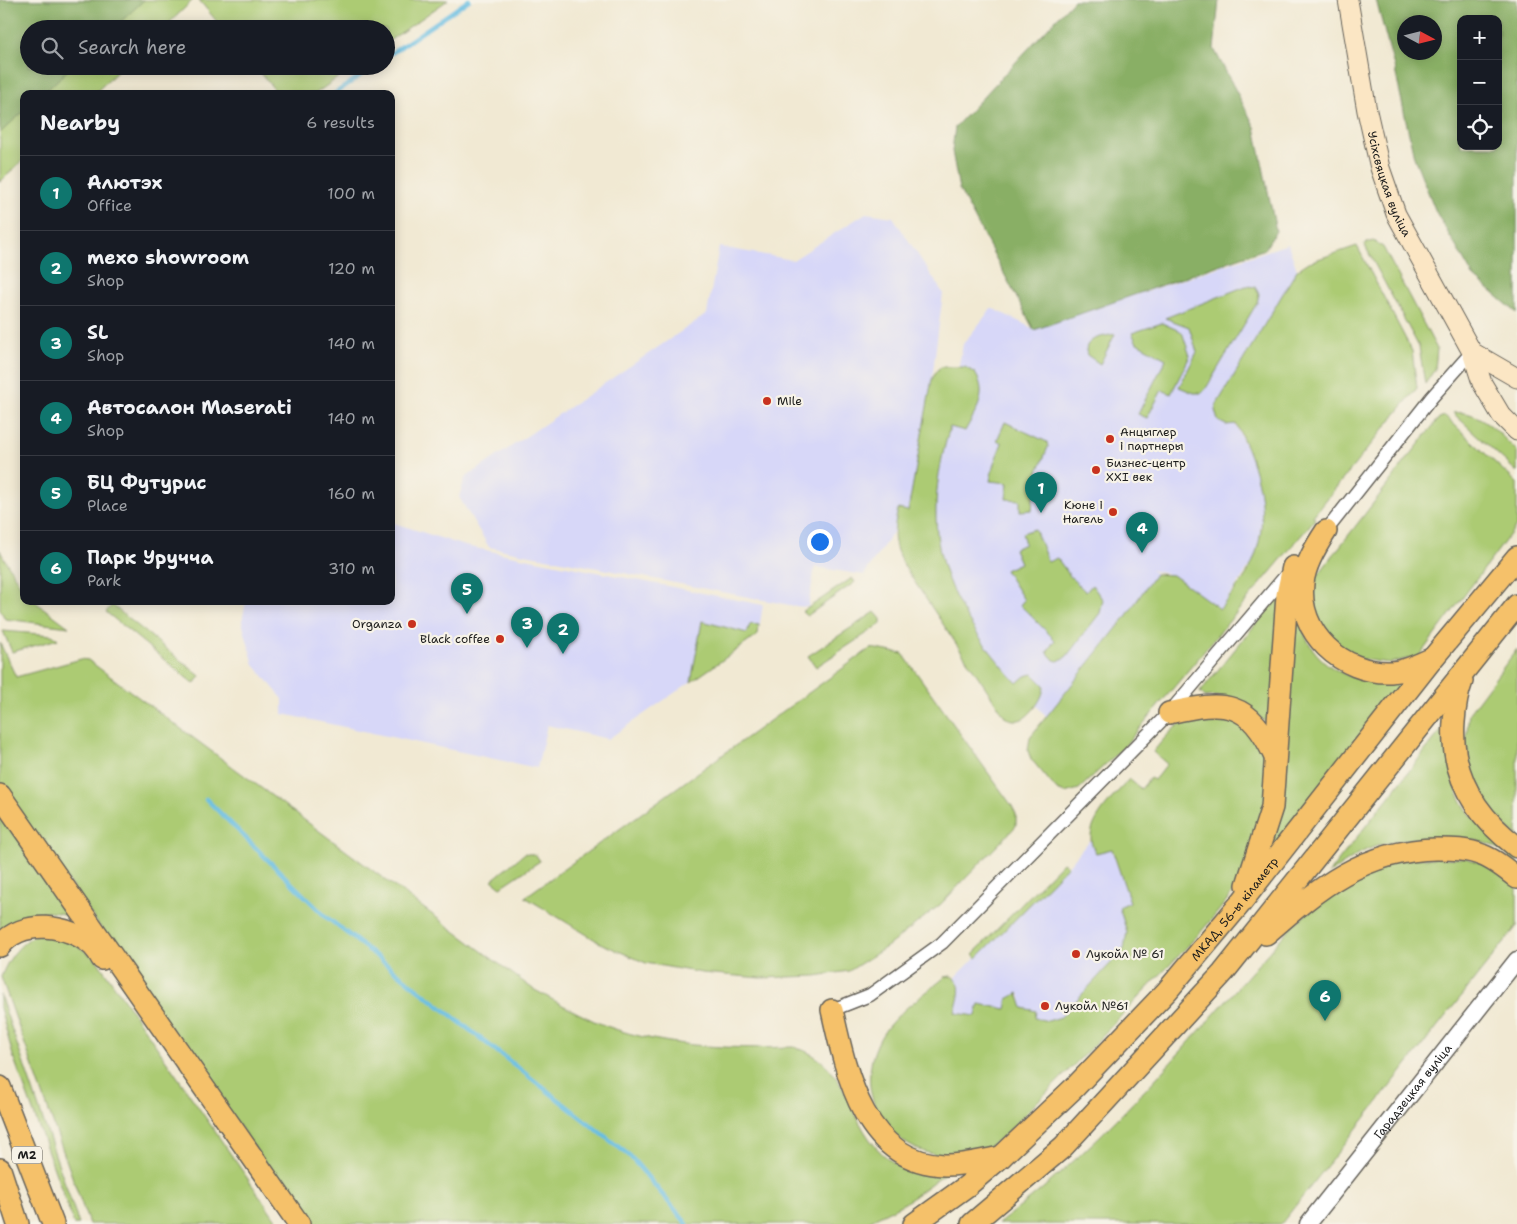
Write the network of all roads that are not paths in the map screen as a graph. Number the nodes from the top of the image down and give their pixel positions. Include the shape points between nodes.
1 (1348, 0) edge
2 (1472, 352) junction
3 (1517, 378) edge
4 (1517, 431) edge
5 (1326, 531) junction
6 (1517, 557) edge
7 (1293, 567) junction
8 (1517, 605) edge
9 (1433, 658) junction
10 (1467, 668) junction
11 (1169, 713) junction
12 (1275, 757) junction
13 (0, 795) edge
14 (1517, 847) edge
15 (1517, 878) edge
16 (1240, 904) junction
17 (0, 946) edge
18 (1517, 960) edge
19 (1223, 973) junction
20 (832, 1010) joint
21 (0, 1087) edge
22 (1001, 1157) junction
23 (0, 1169) edge
24 (18, 1224) edge
25 (53, 1224) edge
26 (289, 1224) edge
27 (299, 1224) edge
28 (914, 1224) edge
29 (972, 1224) edge
30 (1308, 1224) edge

1 - 2 main road, Усіхсвяцкая вуліца via 1367,111 1380,168 1396,214
2 - 3 main road
2 - 4 main road, Усіхсвяцкая вуліца via 1482,384 1501,415
2 - 5 street
5 - 7 street
5 - 9 highway via 1310,559 1303,582 1303,604 1317,638 1340,660 1371,670 1409,669
6 - 9 highway, МКАД, 56-ы кіламетр
7 - 11 street
7 - 12 highway via 1287,595
8 - 10 highway
9 - 16 highway, МКАД, 56-ы кіламетр
10 - 14 highway via 1456,703 1453,734 1456,762 1466,790 1481,814
10 - 19 highway
11 - 12 highway via 1212,704 1230,707 1247,716 1264,734
11 - 20 street via 942,943 870,995
12 - 16 highway via 1272,808
13 - 27 highway
15 - 19 highway via 1495,861 1468,851 1423,849 1378,857 1322,888
16 - 22 highway, МКАД, 56-ы кіламетр via 1167,991 1076,1086
17 - 26 highway via 18,932 34,927 70,932 93,946
18 - 30 street, Гарадзецкая вуліца
19 - 29 highway via 1063,1147
20 - 22 highway via 855,1094 880,1137 900,1153 922,1162 944,1165
21 - 25 highway, М2
22 - 28 highway, МКАД, 56-ы кіламетр
23 - 24 highway, М2

